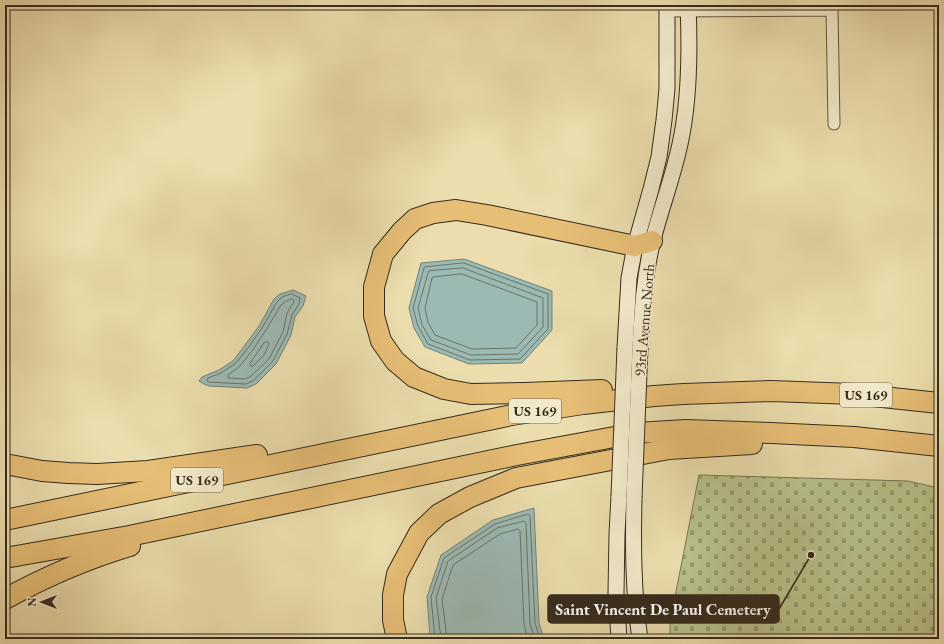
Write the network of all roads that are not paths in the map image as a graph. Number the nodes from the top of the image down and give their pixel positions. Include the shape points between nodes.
1 (667, 8) edge
2 (689, 8) edge
3 (834, 124) dead end
4 (644, 243) junction
5 (683, 394) junction
6 (939, 403) edge
7 (854, 437) junction
8 (388, 441) junction
9 (939, 446) edge
10 (5, 464) edge
11 (318, 496) junction
12 (5, 520) edge
13 (5, 558) edge
14 (5, 600) edge
15 (397, 639) edge
16 (619, 639) edge
17 (640, 639) edge

1 - 2 street
1 - 4 street, 93rd Avenue North via 667,90
2 - 3 street via 832,10
2 - 4 street, 93rd Avenue North via 685,114 680,144 676,161
4 - 5 highway via 456,210 433,213 415,219 383,254 374,287 374,316 381,341 395,361 414,377 444,389 471,394 619,389
4 - 16 street, 93rd Avenue North, bridge via 628,285 617,534
4 - 17 street, 93rd Avenue North, bridge via 634,498 634,578
5 - 6 highway, US 169 via 771,391 854,394
5 - 8 highway, US 169 via 554,408
7 - 9 highway
7 - 11 highway via 686,430 636,433
7 - 15 highway via 669,449 516,478 470,497 438,514 419,533 406,555 397,574 393,595 392,620
8 - 10 highway via 122,473 68,473
8 - 12 highway, US 169
11 - 13 highway via 129,536
11 - 14 highway via 112,552 56,574

